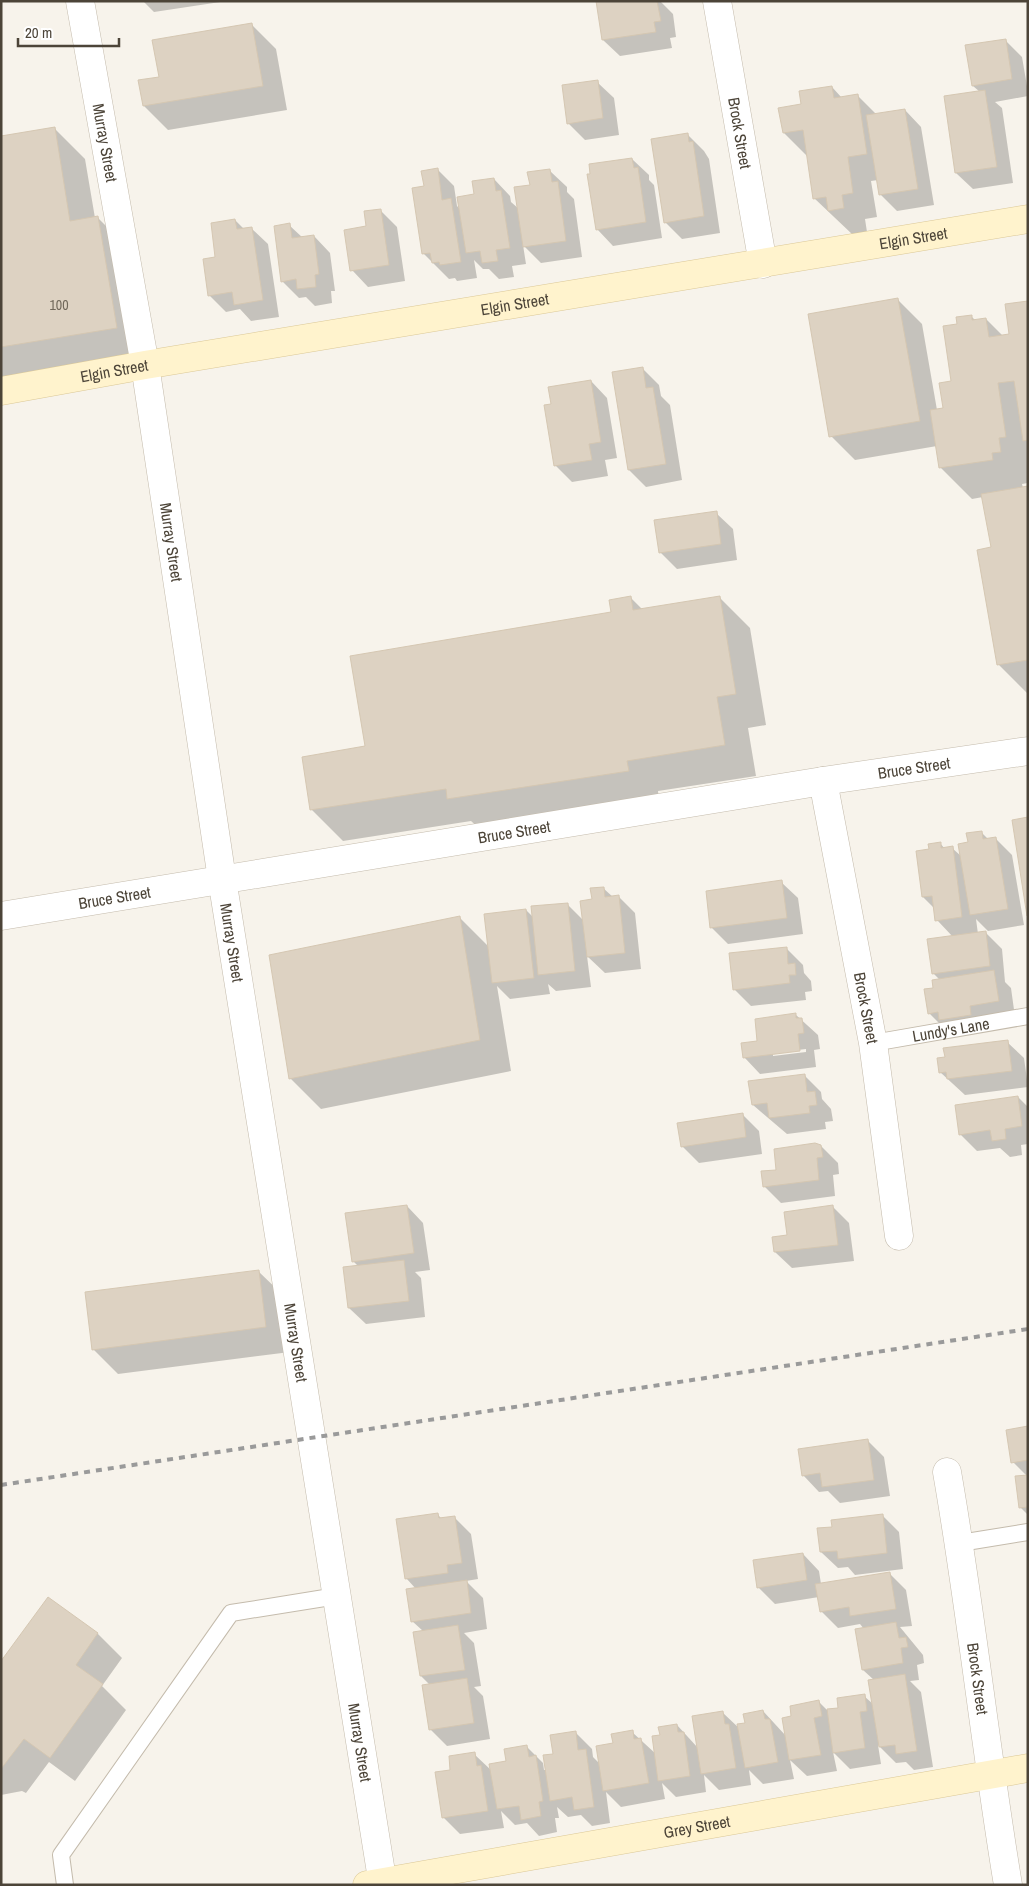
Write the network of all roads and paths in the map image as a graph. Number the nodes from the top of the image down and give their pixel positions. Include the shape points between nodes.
1 (80, 1) edge
2 (717, 1) edge
3 (1028, 219) edge
4 (763, 264) junction
5 (145, 365) junction
6 (1, 391) edge
7 (1028, 752) edge
8 (823, 781) junction
9 (222, 879) junction
10 (1, 916) edge
11 (1028, 1016) edge
12 (873, 1043) junction
13 (900, 1236) dead end
14 (947, 1472) dead end
15 (1028, 1532) edge
16 (960, 1543) junction
17 (337, 1596) junction
18 (1028, 1768) edge
19 (990, 1774) junction
20 (378, 1884) edge
21 (65, 1885) edge
22 (1008, 1885) edge

1 - 5 street, Murray Street
2 - 4 street, Brock Street
3 - 4 main road, Elgin Street
4 - 5 main road, Elgin Street
5 - 6 main road, Elgin Street
5 - 9 street, Murray Street
7 - 8 street, Bruce Street
8 - 9 street, Bruce Street
8 - 12 street, Brock Street
9 - 10 street, Bruce Street
9 - 17 street, Murray Street
11 - 12 lane, Lundy's Lane
12 - 13 street, Brock Street
14 - 16 street, Brock Street
15 - 16 lane
16 - 19 street, Brock Street
17 - 20 street, Murray Street
17 - 21 lane via 231,1613 60,1855
18 - 19 main road, Grey Street
19 - 20 main road, Grey Street
19 - 22 street, Brock Street

